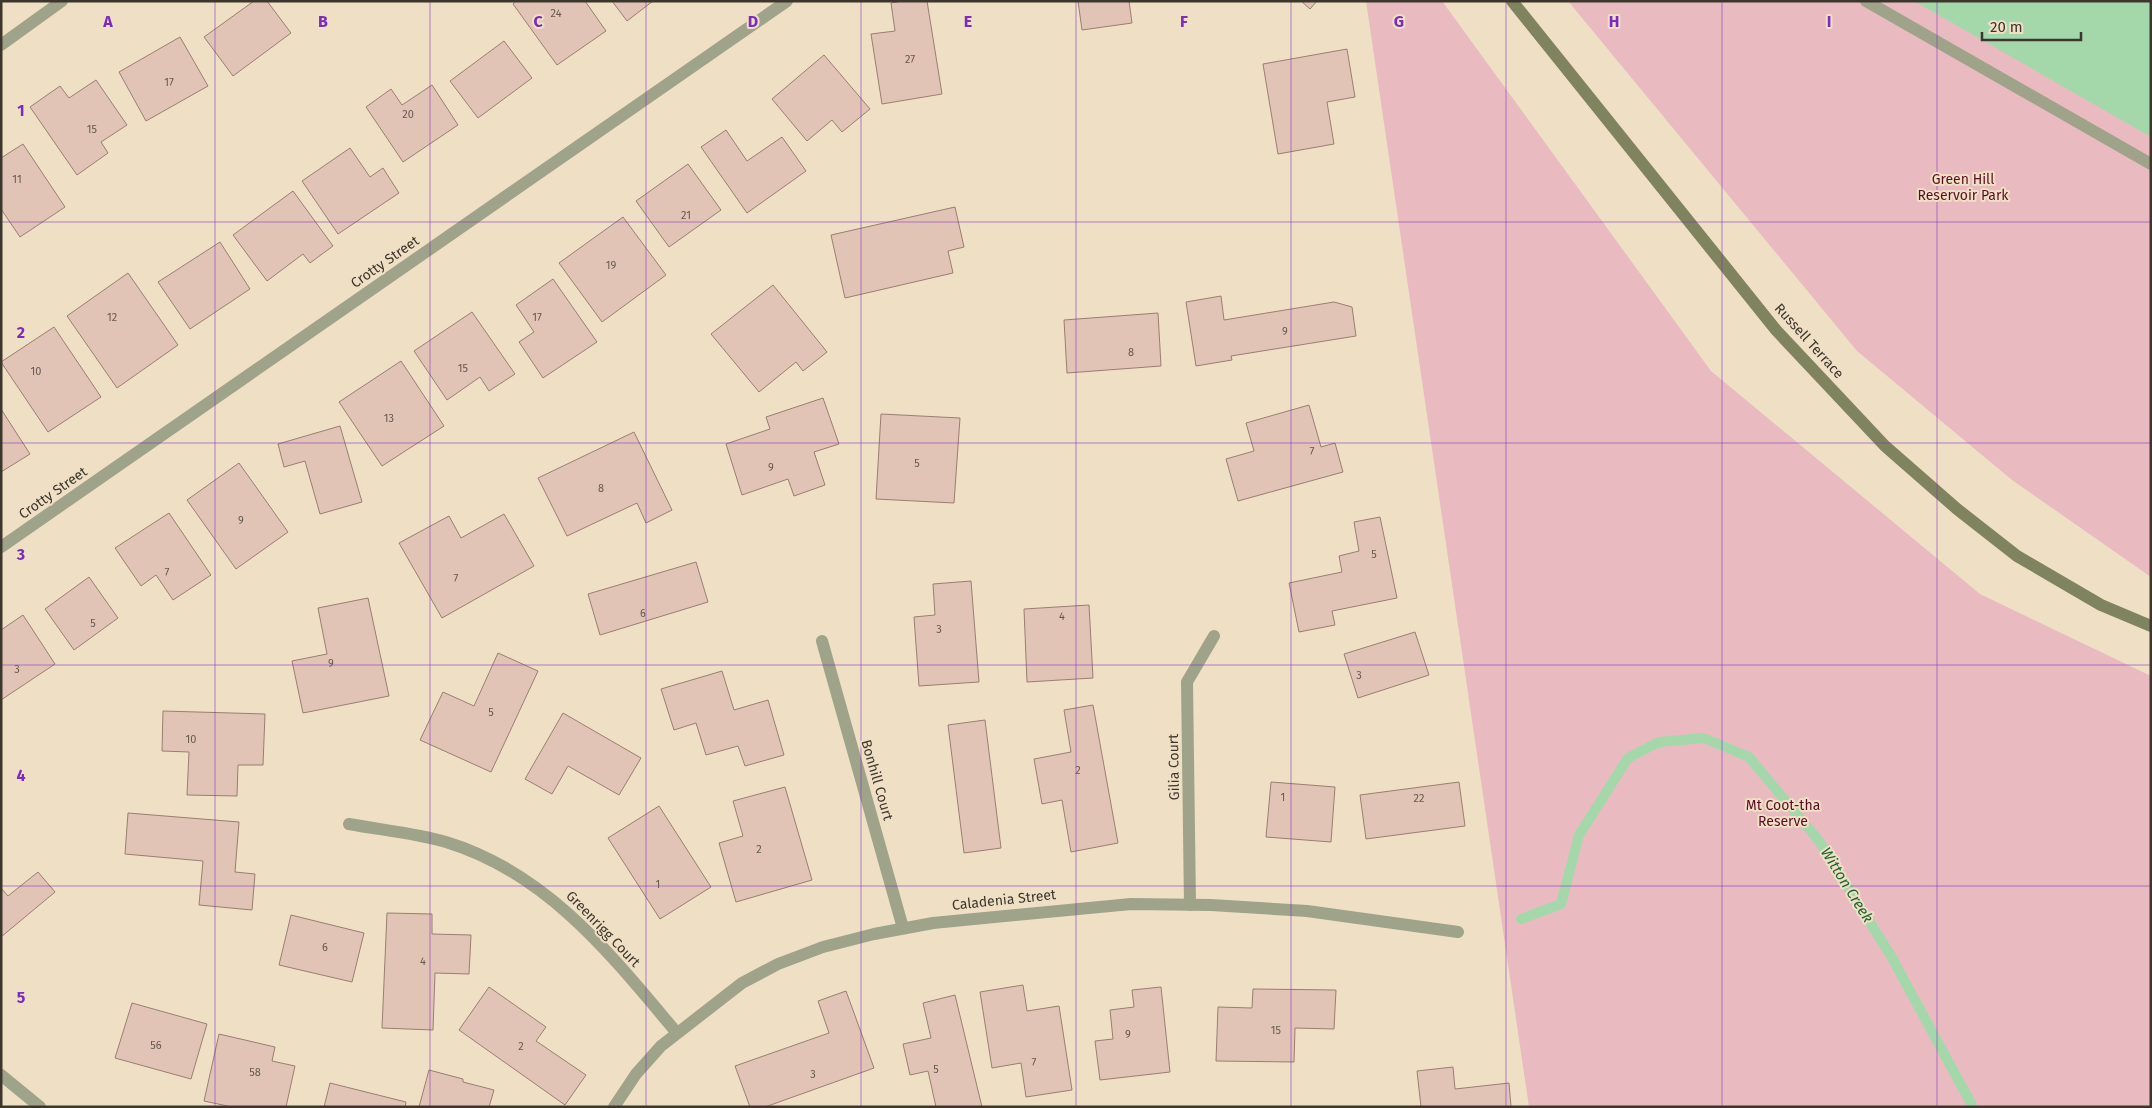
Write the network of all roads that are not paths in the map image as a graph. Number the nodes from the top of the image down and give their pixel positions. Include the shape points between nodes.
1 (62, 1) edge
2 (786, 1) edge
3 (1512, 1) edge
4 (1866, 1) edge
5 (1, 45) edge
6 (2151, 164) edge
7 (1, 547) edge
8 (2151, 626) edge
9 (1214, 636) dead end
10 (822, 640) dead end
11 (349, 824) dead end
12 (1190, 905) junction
13 (903, 928) junction
14 (1458, 932) dead end
15 (677, 1033) junction
16 (1, 1075) edge
17 (40, 1107) edge
18 (614, 1107) edge

1 - 5 street
2 - 7 street, Crotty Street
3 - 8 main road, Russell Terrace via 1776,330 1885,446 2017,556 2101,605
4 - 6 street
9 - 12 street, Gilia Court via 1187,682
10 - 13 street, Bonhill Court
11 - 15 street, Greenrigg Court via 445,842 482,855 513,872 578,921
12 - 13 street, Caladenia Street via 1131,904
12 - 14 street, Caladenia Street via 1307,911
13 - 15 street, Caladenia Street via 823,947 778,964 742,983
15 - 18 street, Caladenia Street via 636,1074
16 - 17 street

